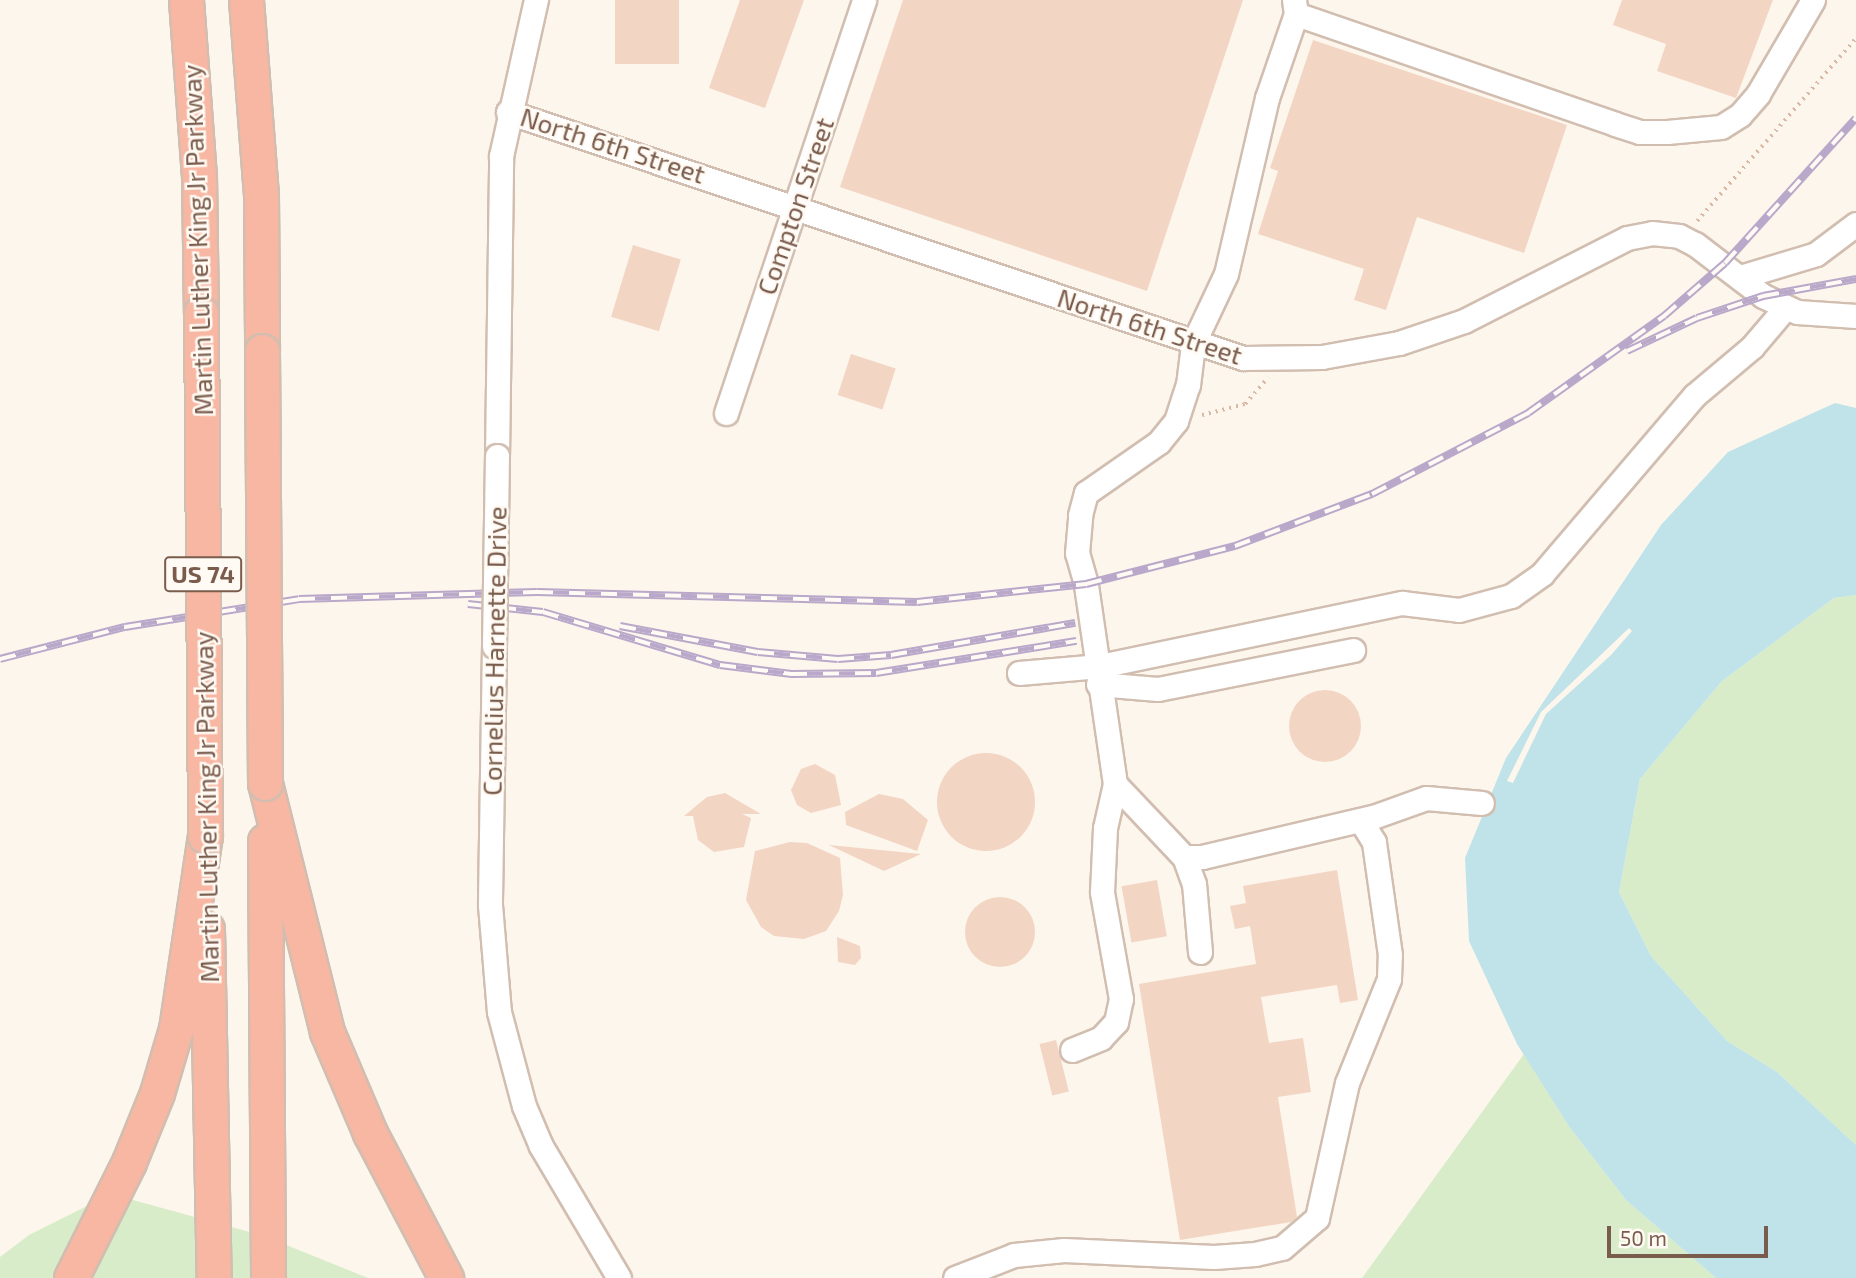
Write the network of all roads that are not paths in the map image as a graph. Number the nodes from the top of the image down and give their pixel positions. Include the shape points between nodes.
1 (186, 0) edge
2 (246, 0) edge
3 (536, 0) edge
4 (864, 0) edge
5 (1813, 0) edge
6 (1295, 7) edge
7 (508, 111) junction
8 (796, 205) junction
9 (1856, 225) edge
10 (1732, 270) junction
11 (1786, 307) junction
12 (1856, 316) edge
13 (1194, 344) junction
14 (726, 413) dead end
15 (1353, 650) dead end
16 (1019, 673) dead end
17 (1097, 675) junction
18 (265, 783) junction
19 (1115, 784) junction
20 (1482, 803) dead end
21 (1360, 820) junction
22 (205, 836) junction
23 (1184, 857) junction
24 (1200, 952) dead end
25 (1072, 1050) dead end
26 (71, 1278) edge
27 (214, 1278) edge
28 (268, 1278) edge
29 (446, 1278) edge
30 (619, 1278) edge
31 (955, 1278) edge

1 - 22 highway, Martin Luther King Jr Parkway / US 74, bridge via 199,175
2 - 18 highway, US 74, bridge via 261,195
3 - 7 street, Cornelius Harnette Drive
4 - 8 street, Compton Street
5 - 6 street via 1758,94 1740,115 1721,127 1667,132 1640,132 1615,124
6 - 13 street via 1267,98 1226,274
7 - 8 street, North 6th Street
7 - 30 street, Cornelius Harnette Drive, bridge via 497,204 490,905 499,1012 524,1106 541,1146
8 - 13 street, North 6th Street
8 - 14 street, Compton Street
9 - 10 street via 1816,254
10 - 11 street, North 6th Street via 1763,296
10 - 13 street, North 6th Street via 1688,240 1659,233 1627,239 1536,288 1438,331 1350,354 1277,361 1243,358
11 - 12 street, North 6th Street via 1827,317
11 - 17 street via 1752,347 1695,395 1542,574 1511,596 1459,610 1402,603
13 - 17 street via 1176,421 1159,442 1102,478 1086,494 1077,552 1086,584
15 - 17 street via 1158,689
16 - 17 street
17 - 19 street
18 - 28 highway, US 74
18 - 29 highway via 327,1032 370,1133
19 - 23 street
19 - 25 street via 1105,828 1102,892 1121,999 1116,1022 1101,1038
20 - 21 street via 1426,798
21 - 23 street via 1202,857
21 - 31 street via 1374,842 1389,979 1347,1083 1317,1218 1282,1248 1255,1254 1214,1257 1064,1250 1013,1255
22 - 26 highway via 176,1029 157,1093 129,1162
22 - 27 highway, Martin Luther King Jr Parkway / US 74
23 - 24 street via 1194,884

